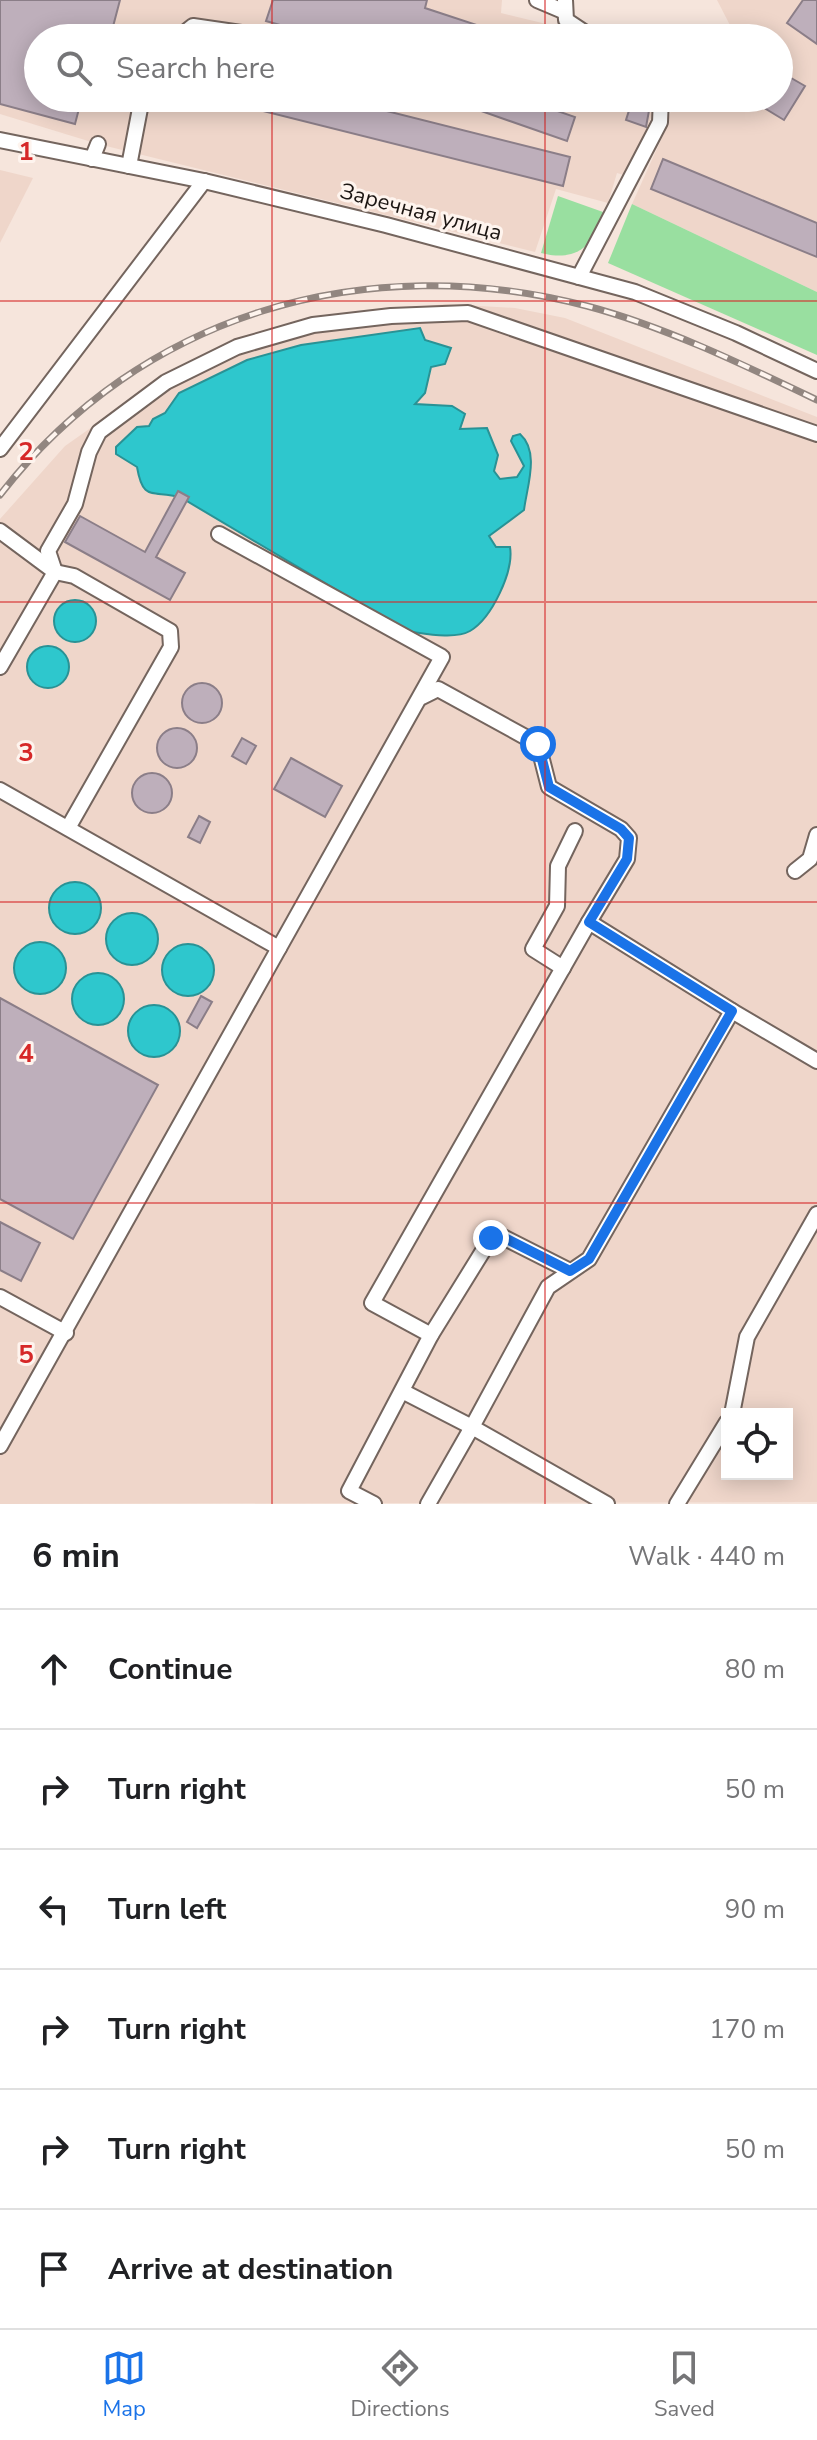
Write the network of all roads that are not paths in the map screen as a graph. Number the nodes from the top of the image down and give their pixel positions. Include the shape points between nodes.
1 (540, 1) edge
2 (564, 6) edge
3 (572, 24) edge
4 (139, 112) edge
5 (660, 112) edge
6 (0, 140) edge
7 (98, 144) dead end
8 (92, 159) junction
9 (129, 166) junction
10 (204, 181) junction
11 (579, 277) junction
12 (817, 371) edge
13 (817, 434) edge
14 (0, 449) edge
15 (0, 531) edge
16 (219, 534) dead end
17 (55, 572) junction
18 (0, 667) edge
19 (422, 697) junction
20 (0, 790) edge
21 (68, 828) junction
22 (575, 831) dead end
23 (817, 835) edge
24 (795, 871) dead end
25 (589, 922) junction
26 (279, 948) junction
27 (563, 968) junction
28 (732, 1011) junction
29 (817, 1061) edge
30 (817, 1214) edge
31 (570, 1271) junction
32 (0, 1297) edge
33 (66, 1333) junction
34 (431, 1335) junction
35 (402, 1391) junction
36 (733, 1408) edge
37 (472, 1427) junction
38 (721, 1432) edge
39 (0, 1446) edge
40 (374, 1504) edge
41 (428, 1504) edge
42 (607, 1504) edge
43 (677, 1504) edge

1 - 2 street
2 - 3 street
4 - 9 street
5 - 11 street via 660,122
6 - 8 street, Заречная улица
7 - 8 street
8 - 9 street, Заречная улица
9 - 10 street, Заречная улица
10 - 11 street, Заречная улица
10 - 14 street
11 - 12 street, Заречная улица via 635,292
13 - 17 street via 468,313 313,325 237,347 166,382 99,432 75,504 48,551
15 - 17 street
16 - 19 street via 442,657
17 - 18 street
17 - 21 street via 74,576 170,631 171,647
19 - 25 street via 438,689 538,744 549,787 629,838 627,859
19 - 26 street
20 - 21 street
21 - 26 street
22 - 27 street via 558,866 557,906 533,949
23 - 24 street via 810,859
25 - 27 street
25 - 28 street
26 - 33 street
27 - 34 street via 372,1303
28 - 29 street
28 - 31 street via 589,1259
30 - 36 street via 747,1337
31 - 34 street via 503,1237 491,1238
31 - 37 street via 548,1287
32 - 33 street
33 - 39 street
34 - 35 street
35 - 37 street
35 - 40 street via 349,1491
37 - 41 street
37 - 42 street
38 - 43 street

